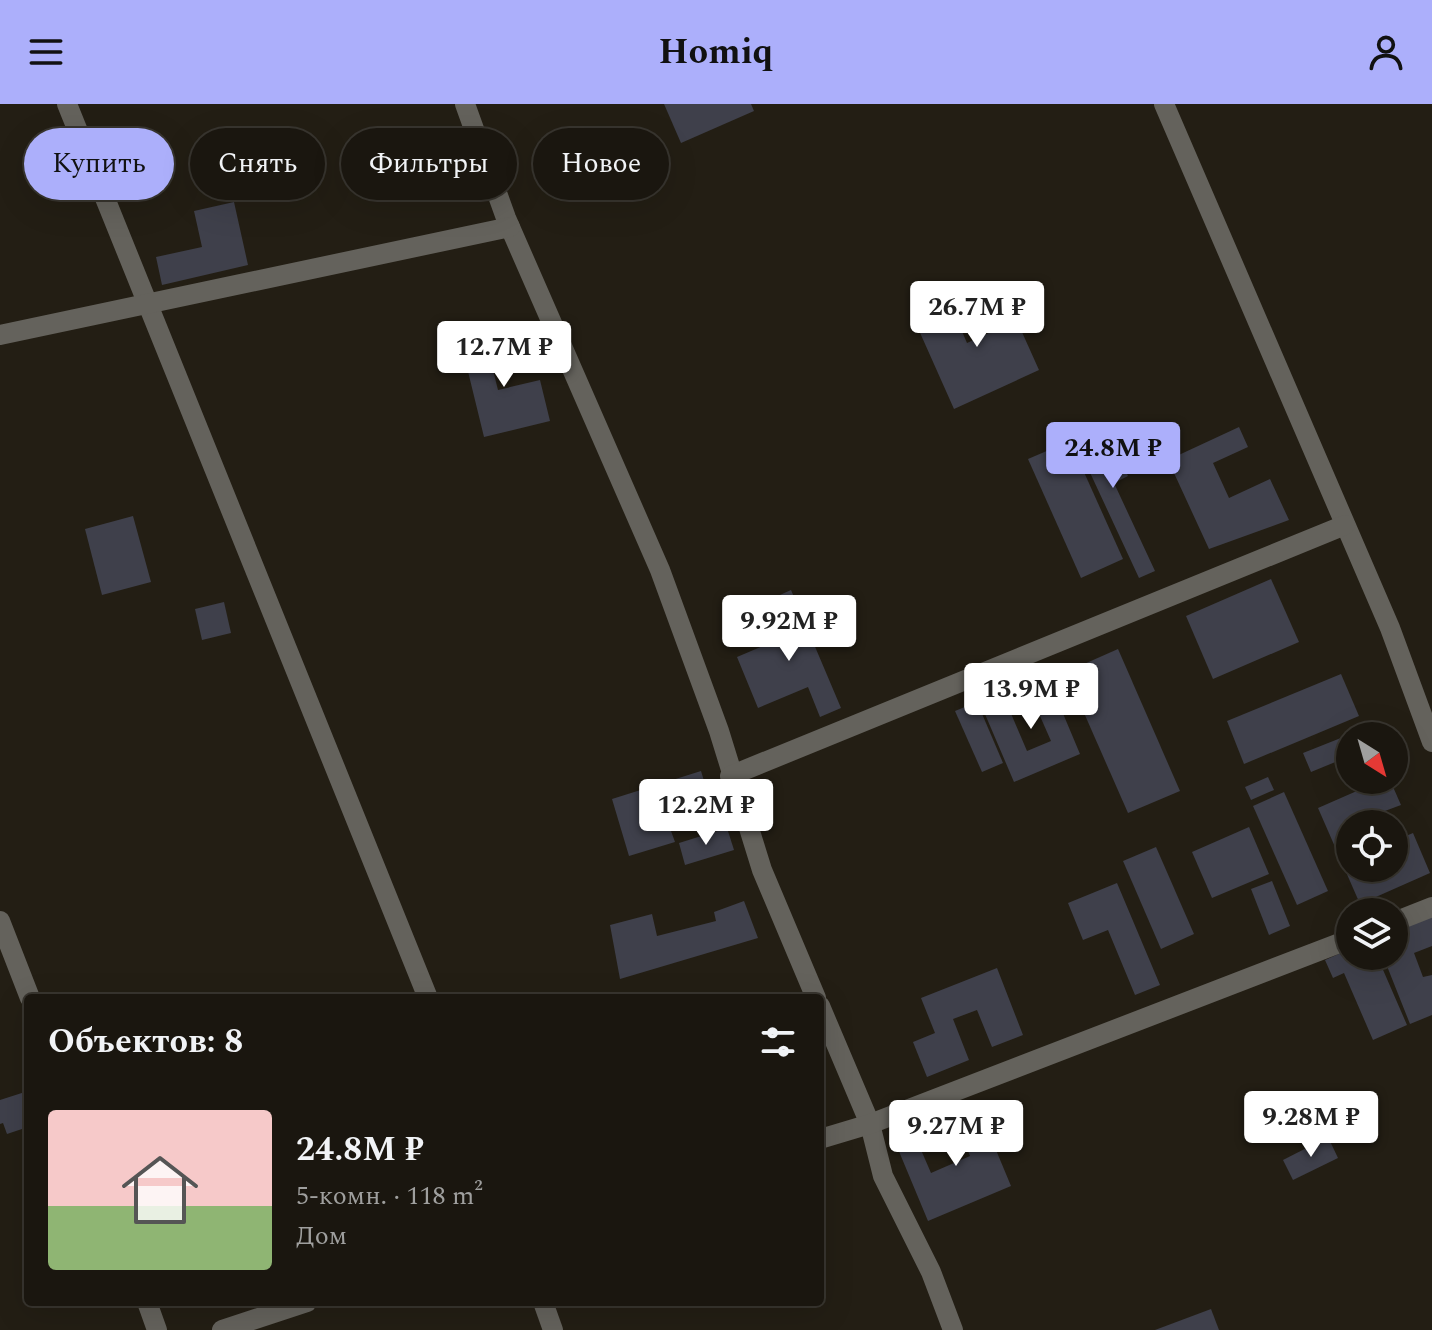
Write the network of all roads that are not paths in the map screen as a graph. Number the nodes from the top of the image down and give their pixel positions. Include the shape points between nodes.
1 (67, 104) edge
2 (466, 104) edge
3 (1164, 104) edge
4 (510, 227) junction
5 (148, 304) junction
6 (0, 335) edge
7 (1345, 525) junction
8 (1432, 742) edge
9 (730, 776) junction
10 (1432, 907) edge
11 (1408, 916) edge
12 (0, 921) edge
13 (1336, 944) edge
14 (28, 994) edge
15 (426, 994) edge
16 (814, 994) edge
17 (824, 1015) edge
18 (870, 1124) junction
19 (824, 1138) edge
20 (148, 1306) edge
21 (295, 1306) edge
22 (544, 1306) edge
23 (157, 1330) edge
24 (222, 1330) edge
25 (553, 1330) edge
26 (953, 1330) edge

1 - 5 street
2 - 4 street
3 - 7 street
4 - 5 street
4 - 9 street via 660,570 719,731
5 - 6 street
5 - 15 street
7 - 8 street
7 - 9 street
9 - 16 street via 762,870
10 - 11 street
12 - 14 street
13 - 18 street
17 - 18 street
18 - 19 street
18 - 26 street via 883,1176
20 - 23 street
21 - 24 street
22 - 25 street

